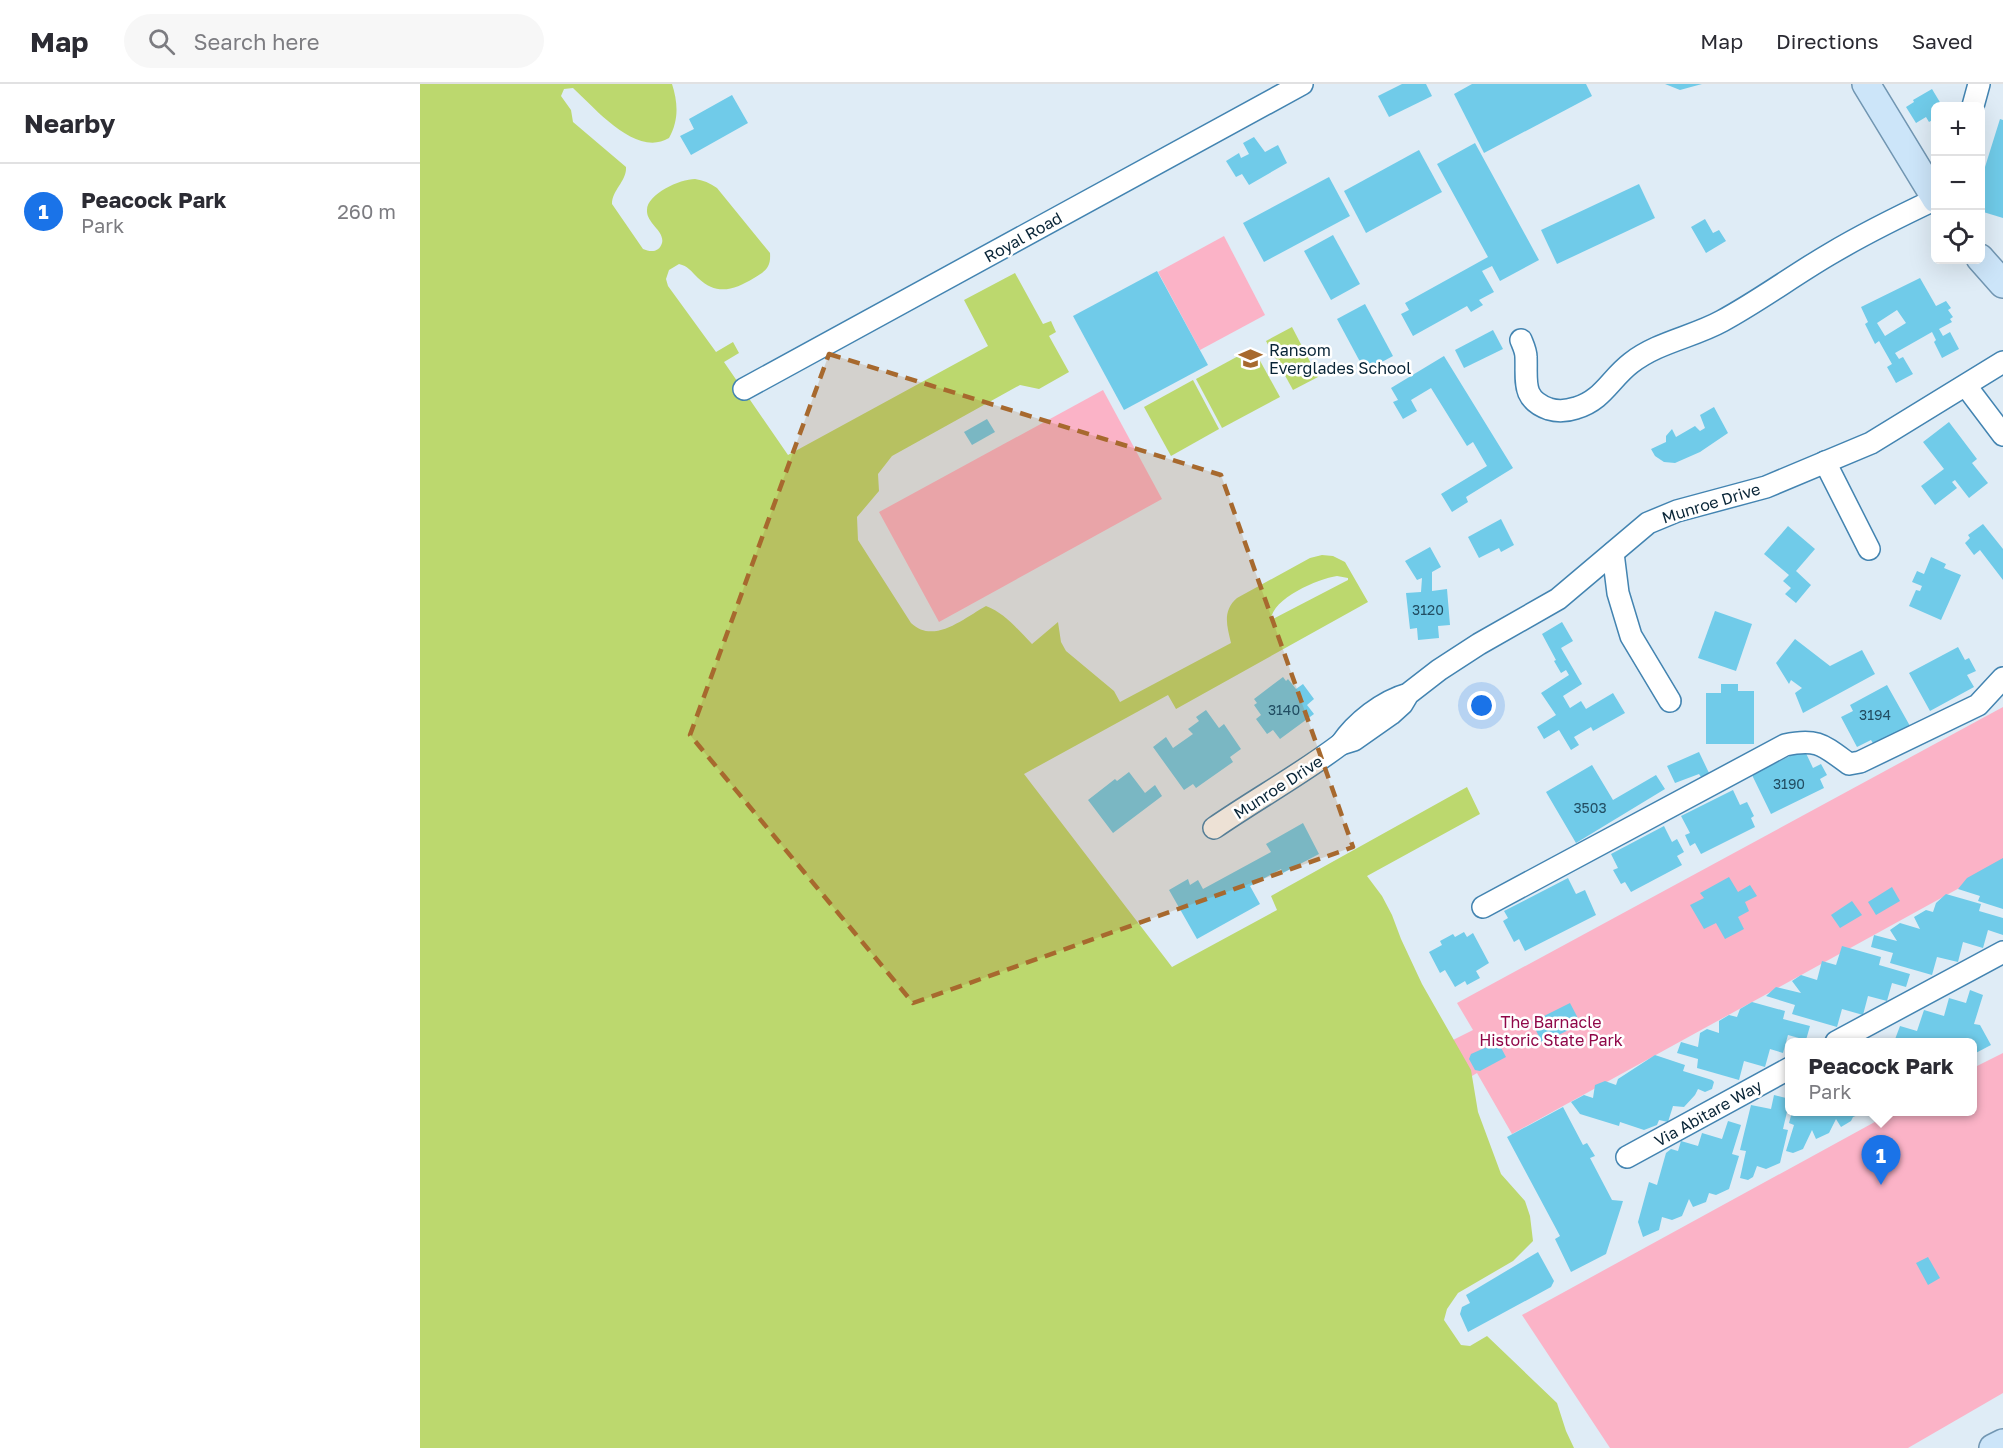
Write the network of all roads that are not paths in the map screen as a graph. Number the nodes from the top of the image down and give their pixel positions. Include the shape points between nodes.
1 (1302, 84) edge
2 (1866, 84) edge
3 (1979, 84) edge
4 (1974, 102) edge
5 (1928, 203) edge
6 (1985, 264) edge
7 (2003, 284) edge
8 (1521, 340) dead end
9 (2003, 362) edge
10 (1966, 386) junction
11 (744, 389) dead end
12 (2003, 435) edge
13 (1825, 462) junction
14 (1869, 549) dead end
15 (1613, 553) junction
16 (2003, 678) edge
17 (1670, 701) dead end
18 (1214, 828) dead end
19 (1483, 907) dead end
20 (2003, 952) edge
21 (1843, 1038) edge
22 (1785, 1071) edge
23 (1627, 1157) dead end
24 (2003, 1443) edge
25 (1993, 1448) edge

1 - 11 street, Royal Road
2 - 5 main road
3 - 4 street
5 - 8 street via 1831,253 1723,321 1645,353 1588,405 1564,412 1540,405 1531,397 1526,388 1526,355
6 - 7 main road
9 - 10 street, Munroe Drive
10 - 12 street
10 - 13 street, Munroe Drive via 1884,436
13 - 14 street
13 - 15 street, Munroe Drive via 1758,489 1662,515
15 - 17 street via 1618,593 1631,636
15 - 18 street, Munroe Drive via 1558,599 1479,644 1408,694 1386,703 1306,770
16 - 19 street via 1978,705 1860,762 1849,764 1818,743 1785,745
20 - 21 street
22 - 23 street, Via Abitare Way
24 - 25 main road

